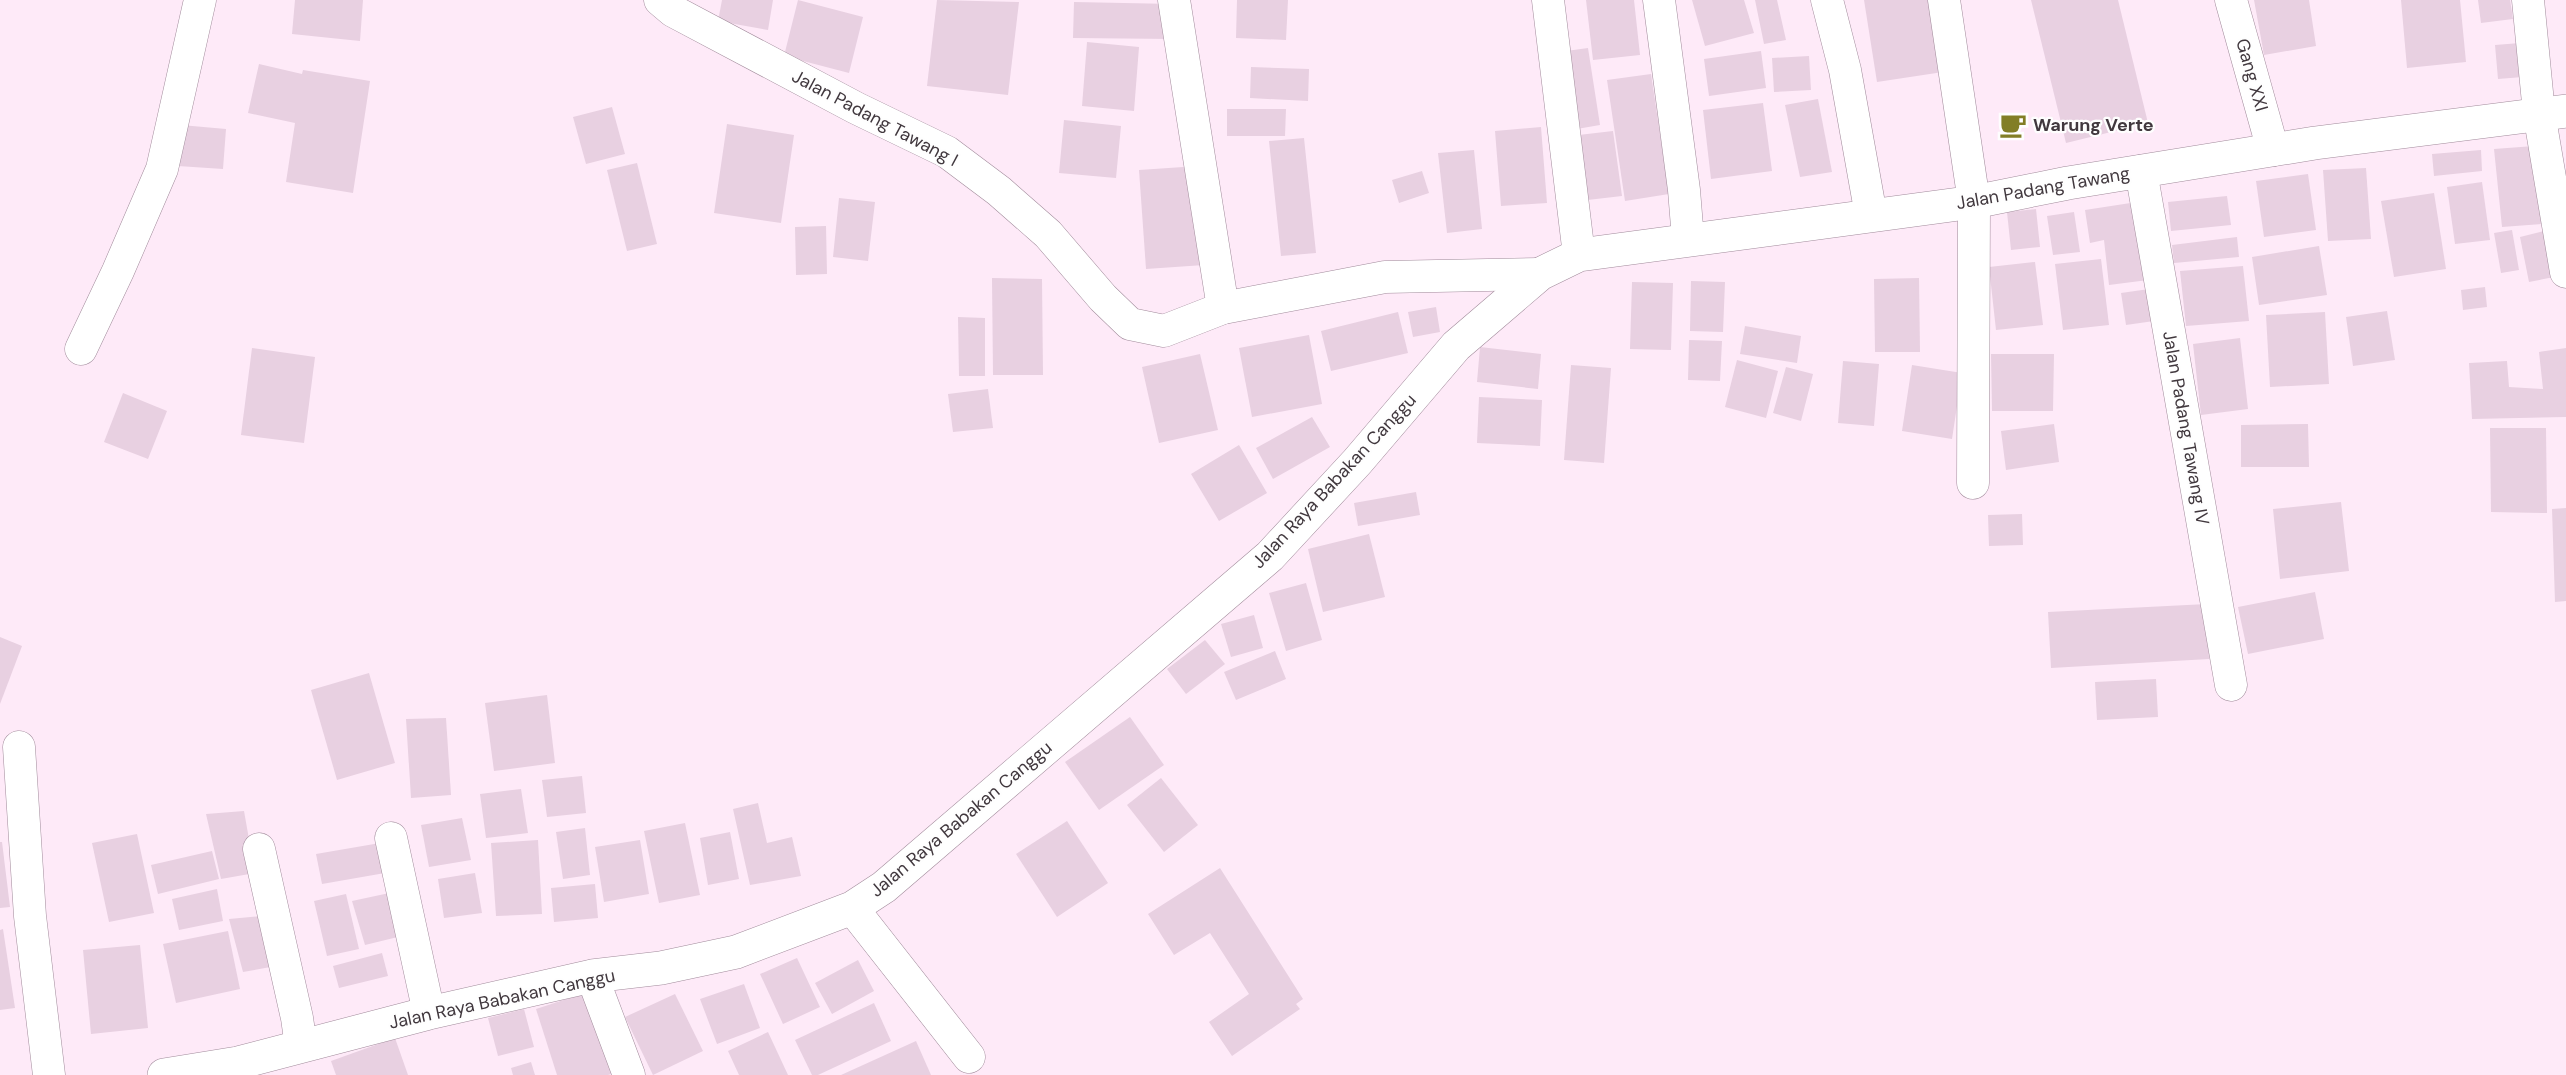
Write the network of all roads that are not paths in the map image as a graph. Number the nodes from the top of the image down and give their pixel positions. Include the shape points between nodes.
1 (200, 0) edge
2 (660, 0) edge
3 (1174, 0) edge
4 (1548, 0) edge
5 (1659, 0) edge
6 (1827, 0) edge
7 (1944, 0) edge
8 (2231, 0) edge
9 (2528, 0) edge
10 (2553, 112) edge
11 (2273, 150) junction
12 (2141, 171) junction
13 (1974, 202) junction
14 (1871, 215) junction
15 (1688, 239) junction
16 (1579, 255) junction
17 (2566, 272) edge
18 (1533, 280) junction
19 (1223, 308) junction
20 (81, 349) dead end
21 (1973, 483) dead end
22 (2231, 685) dead end
23 (19, 747) dead end
24 (391, 838) dead end
25 (259, 849) dead end
26 (852, 908) junction
27 (592, 976) junction
28 (429, 1013) junction
29 (300, 1046) junction
30 (969, 1057) dead end
31 (239, 1069) edge
32 (50, 1075) edge
33 (164, 1075) edge
34 (629, 1075) edge

1 - 20 street via 162,169
2 - 19 street, Jalan Padang Tawang I via 673,12 947,152 1048,234 1130,324 1164,331
3 - 19 street
4 - 16 street
5 - 15 street
6 - 14 street via 1845,70
7 - 13 street
8 - 11 street, Gang XXI
9 - 10 street
10 - 11 street, Jalan Padang Tawang
10 - 17 street
11 - 12 street, Jalan Padang Tawang
12 - 13 street, Jalan Padang Tawang
12 - 22 street, Jalan Padang Tawang IV
13 - 14 street, Jalan Padang Tawang
13 - 21 street
14 - 15 street, Jalan Padang Tawang
15 - 16 street, Jalan Padang Tawang
16 - 18 street, Jalan Padang Tawang
18 - 19 street, Jalan Padang Tawang I via 1385,277
18 - 26 street, Jalan Raya Babakan Canggu via 1456,346 1357,462 1270,555 884,887
23 - 32 street via 30,916
24 - 28 street
25 - 29 street
26 - 27 street, Jalan Raya Babakan Canggu via 736,952 662,968
26 - 30 street
27 - 28 street, Jalan Raya Babakan Canggu
27 - 34 street
28 - 29 street, Jalan Raya Babakan Canggu
29 - 31 street, Jalan Raya Babakan Canggu
31 - 33 street, Jalan Raya Babakan Canggu

